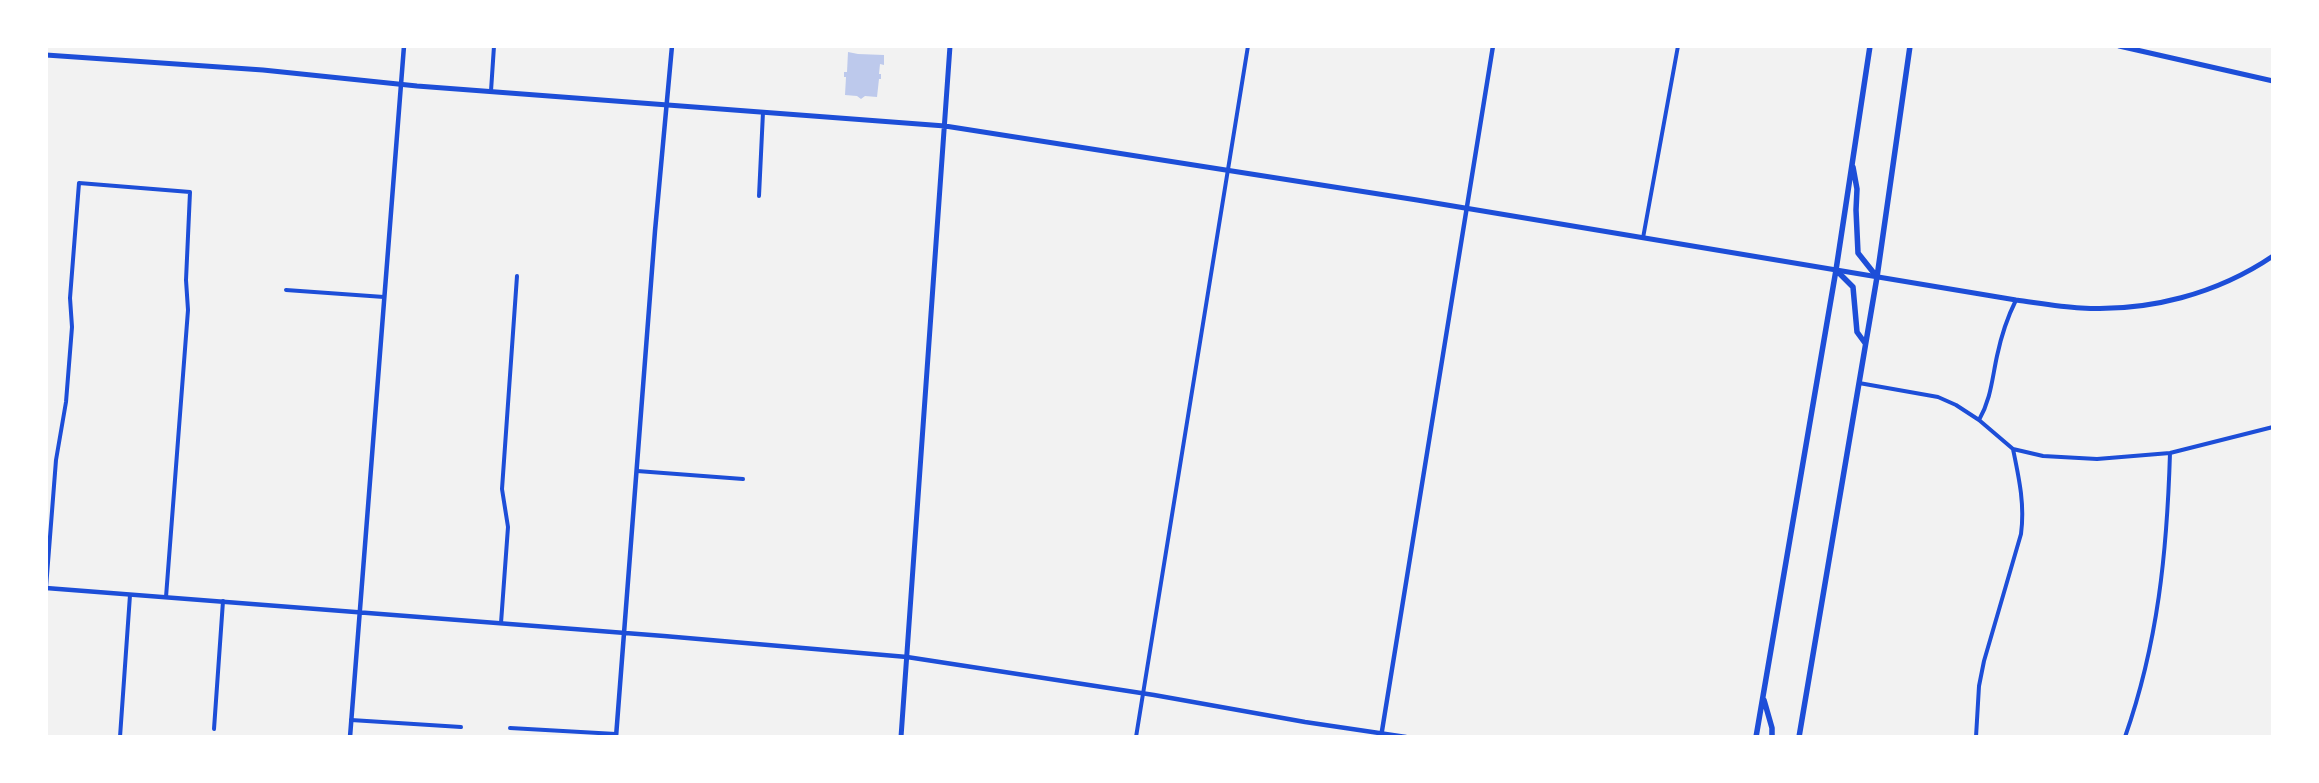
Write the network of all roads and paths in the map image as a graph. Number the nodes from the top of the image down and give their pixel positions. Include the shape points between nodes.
1 (404, 46) edge
2 (494, 46) edge
3 (672, 46) edge
4 (950, 46) edge
5 (1248, 46) edge
6 (1493, 46) edge
7 (1678, 46) edge
8 (1870, 46) edge
9 (1910, 46) edge
10 (2119, 46) edge
11 (46, 56) edge
12 (2273, 81) edge
13 (402, 83) junction
14 (491, 91) junction
15 (667, 103) junction
16 (763, 112) junction
17 (945, 126) junction
18 (1852, 162) junction
19 (1228, 171) junction
20 (759, 196) dead end
21 (1467, 208) junction
22 (1643, 238) junction
23 (2273, 256) edge
24 (1836, 270) junction
25 (517, 276) dead end
26 (1877, 277) junction
27 (286, 290) dead end
28 (384, 298) junction
29 (2016, 300) junction
30 (1865, 344) junction
31 (1859, 383) junction
32 (1979, 420) junction
33 (2273, 427) edge
34 (2013, 449) junction
35 (2170, 454) junction
36 (637, 471) junction
37 (743, 479) dead end
38 (46, 588) edge
39 (130, 594) junction
40 (166, 597) junction
41 (224, 601) junction
42 (359, 612) junction
43 (501, 623) junction
44 (624, 633) junction
45 (907, 657) junction
46 (1143, 694) junction
47 (1763, 698) junction
48 (351, 720) junction
49 (461, 727) dead end
50 (510, 728) dead end
51 (214, 729) dead end
52 (1381, 735) edge
53 (616, 736) edge
54 (120, 737) edge
55 (350, 737) edge
56 (901, 737) edge
57 (1136, 737) edge
58 (1406, 737) edge
59 (1756, 737) edge
60 (1772, 737) edge
61 (1799, 737) edge
62 (1976, 737) edge
63 (2125, 737) edge

1 - 13 street
2 - 14 street
3 - 15 street
4 - 17 main road
5 - 19 street
6 - 21 street
7 - 22 street
8 - 18 main road
9 - 26 main road
10 - 12 main road
11 - 13 main road
13 - 14 main road
13 - 28 street
14 - 15 main road
15 - 16 main road
15 - 36 street
16 - 17 main road
16 - 20 street
17 - 19 main road
17 - 45 main road
18 - 24 main road
18 - 26 main road via 1857,189 1858,253
19 - 21 main road
19 - 46 street
21 - 22 main road
21 - 52 street
22 - 24 main road
23 - 29 main road via 2210,289 2154,303 2090,309
24 - 26 main road
24 - 30 main road via 1853,287 1857,332
24 - 47 main road
25 - 43 street via 502,489 508,527
26 - 29 main road
26 - 30 main road
27 - 28 street
28 - 42 street
29 - 32 street via 1997,357 1990,396
30 - 31 main road
31 - 32 street via 1938,396
31 - 61 main road
32 - 34 street
33 - 35 street
34 - 35 street via 2025,454 2097,459
34 - 62 street via 2024,515 1984,661
35 - 63 street via 2158,609 2142,682
36 - 37 street
36 - 44 street
38 - 39 street
38 - 40 street via 56,460 66,402 72,327 70,298 80,183 190,192 186,280 188,310
39 - 40 street
39 - 54 street
40 - 41 street
41 - 42 street
41 - 51 street
42 - 43 street
42 - 48 street
43 - 44 street
44 - 45 street
44 - 53 street
45 - 46 street
45 - 56 main road
46 - 52 street
46 - 57 street
47 - 59 main road
47 - 60 main road
48 - 49 street
48 - 55 street
50 - 53 street
52 - 58 street

